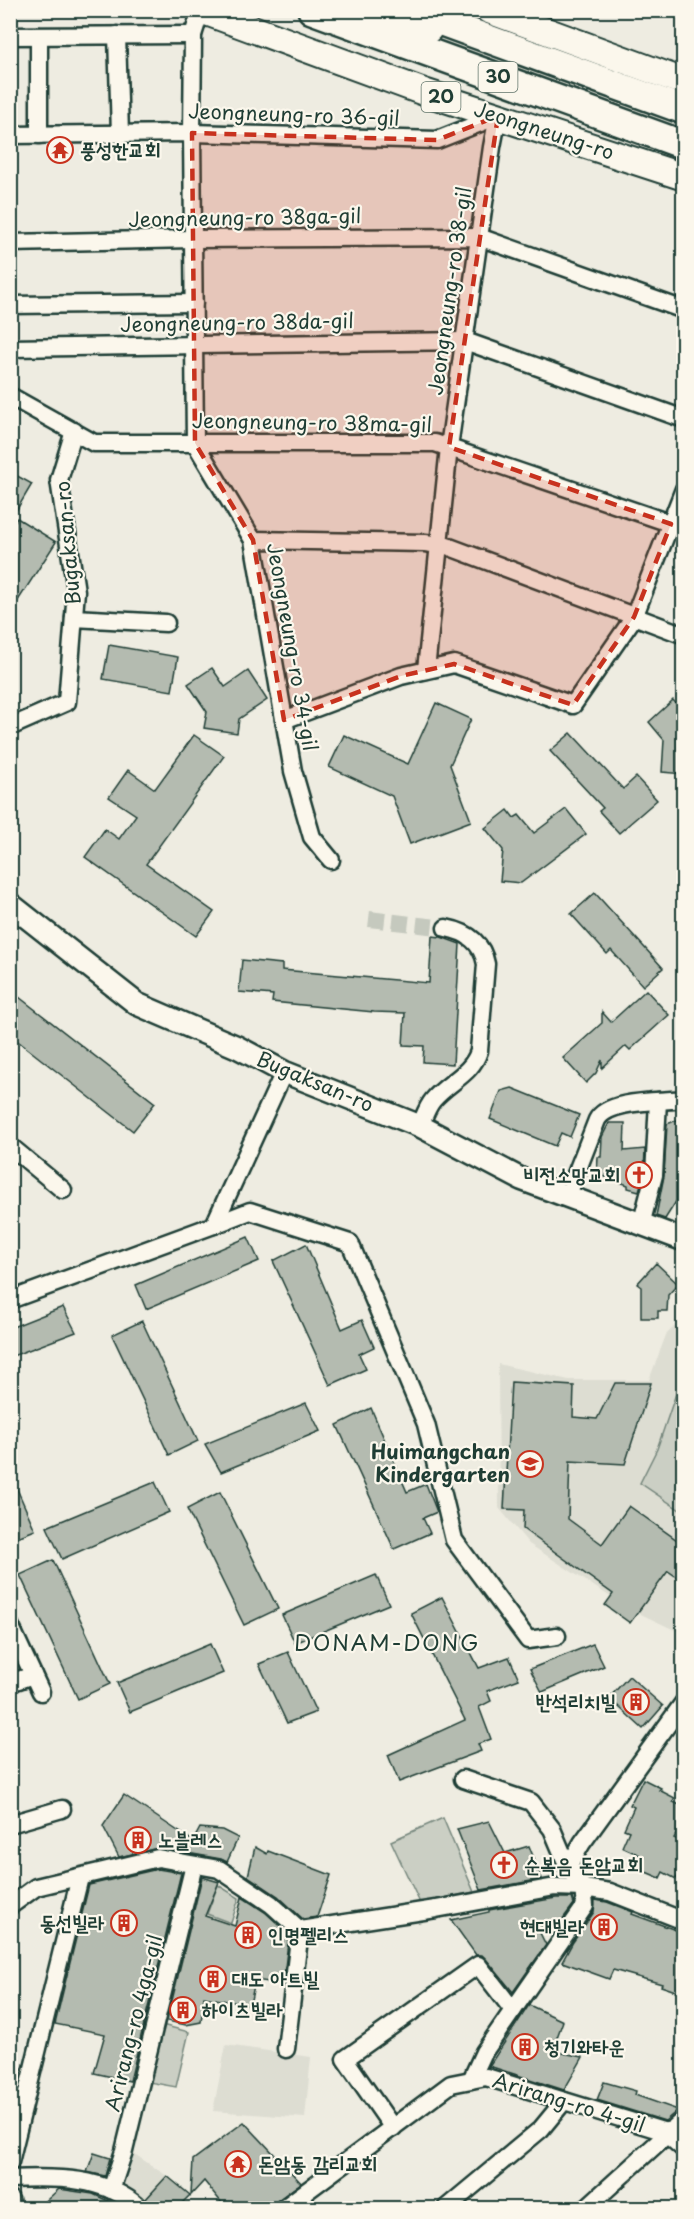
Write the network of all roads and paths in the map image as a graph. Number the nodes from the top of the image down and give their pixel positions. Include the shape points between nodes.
1 (201, 10) edge
2 (312, 10) edge
3 (380, 10) edge
4 (409, 10) edge
5 (489, 10) edge
6 (117, 35) junction
7 (193, 35) junction
8 (10, 36) edge
9 (39, 36) junction
10 (684, 82) edge
11 (684, 110) edge
12 (498, 116) junction
13 (684, 120) edge
14 (192, 133) junction
15 (120, 134) junction
16 (10, 135) edge
17 (39, 135) junction
18 (684, 145) edge
19 (684, 177) edge
20 (479, 237) junction
21 (193, 239) junction
22 (10, 243) edge
23 (194, 303) junction
24 (10, 305) edge
25 (684, 310) edge
26 (465, 341) junction
27 (194, 345) junction
28 (10, 348) edge
29 (10, 396) edge
30 (684, 419) edge
31 (74, 431) junction
32 (195, 443) junction
33 (449, 447) junction
34 (684, 489) edge
35 (677, 526) edge
36 (253, 540) junction
37 (437, 545) junction
38 (634, 616) junction
39 (74, 618) junction
40 (166, 623) dead end
41 (684, 635) edge
42 (426, 670) junction
43 (284, 720) junction
44 (10, 727) edge
45 (331, 860) dead end
46 (10, 904) edge
47 (446, 928) tunnel mouth
48 (284, 1072) junction
49 (684, 1099) edge
50 (658, 1101) junction
51 (420, 1126) junction
52 (10, 1146) edge
53 (63, 1190) dead end
54 (567, 1197) junction
55 (214, 1225) junction
56 (641, 1225) junction
57 (684, 1240) edge
58 (10, 1300) edge
59 (10, 1625) edge
60 (557, 1636) dead end
61 (33, 1675) junction
62 (10, 1683) edge
63 (41, 1692) dead end
64 (684, 1702) edge
65 (463, 1779) dead end
66 (62, 1809) dead end
67 (10, 1824) edge
68 (194, 1865) junction
69 (568, 1867) junction
70 (80, 1877) junction
71 (583, 1888) junction
72 (10, 1906) edge
73 (684, 1921) edge
74 (300, 1930) junction
75 (513, 2010) junction
76 (286, 2049) dead end
77 (471, 2080) junction
78 (564, 2101) junction
79 (393, 2127) junction
80 (679, 2133) edge
81 (10, 2162) edge
82 (10, 2179) edge
83 (118, 2193) junction
84 (10, 2199) edge
85 (12, 2208) edge
86 (112, 2208) edge
87 (140, 2208) edge
88 (284, 2208) edge
89 (446, 2208) edge
90 (586, 2208) edge

1 - 7 street
1 - 12 main road, Jeongneung-ro / 20
2 - 18 highway, 30
3 - 13 main road
4 - 11 highway, 30
5 - 10 main road
6 - 7 street
6 - 9 street
6 - 15 street
7 - 14 street
8 - 9 street
9 - 17 street
12 - 14 street, Jeongneung-ro 36-gil via 437,140
12 - 19 main road, Jeongneung-ro / 20
12 - 20 street, Jeongneung-ro 38-gil
14 - 15 street, Jeongneung-ro 36-gil
14 - 21 street
15 - 17 street, Jeongneung-ro 36-gil
16 - 17 street, Jeongneung-ro 36-gil
20 - 21 street, Jeongneung-ro 38ga-gil
20 - 25 street
20 - 26 street, Jeongneung-ro 38-gil
21 - 22 street, Jeongneung-ro 38ga-gil
21 - 23 street
23 - 24 street
23 - 27 street
26 - 27 street, Jeongneung-ro 38da-gil
26 - 30 street
26 - 33 street, Jeongneung-ro 38-gil
27 - 28 street, Jeongneung-ro 38da-gil
27 - 32 street
29 - 31 street, Jeongneung-ro 38ma-gil
31 - 32 street, Jeongneung-ro 38ma-gil via 94,443
31 - 39 street, Bugaksan-ro via 59,480 76,591
32 - 33 street, Jeongneung-ro 38ma-gil via 435,443
32 - 36 street, Jeongneung-ro 34-gil
33 - 35 street, Jeongneung-ro 38ma-gil
33 - 37 street, Jeongneung-ro 38-gil
34 - 35 street
35 - 38 street
36 - 37 street
36 - 43 street, Jeongneung-ro 34-gil
37 - 38 street
37 - 42 street, Jeongneung-ro 38-gil
38 - 41 street
38 - 42 street via 573,705 454,664
39 - 40 street
39 - 44 street, Bugaksan-ro via 67,702
42 - 43 street
43 - 45 street, Jeongneung-ro 34-gil via 293,771 312,837
46 - 48 street, Bugaksan-ro via 137,1004
47 - 51 street via 462,932 484,954 479,1051 469,1069 433,1100
48 - 51 street, Bugaksan-ro
48 - 55 street
49 - 50 street
50 - 54 street via 603,1112
50 - 56 street via 654,1175
51 - 54 street, Bugaksan-ro via 521,1179
52 - 53 street
54 - 56 street, Bugaksan-ro
55 - 58 street
55 - 60 street via 250,1211 350,1243 426,1424 454,1540 528,1640
56 - 57 street, Bugaksan-ro
59 - 61 street
61 - 62 street
61 - 63 street
64 - 69 street
65 - 69 street via 531,1802 552,1830
66 - 67 street
68 - 70 street via 158,1858
68 - 74 street via 219,1869 271,1904
68 - 83 street, Arirang-ro 4ga-gil via 124,2151
69 - 71 street
70 - 72 street via 36,1887
70 - 81 street
71 - 73 street via 610,1892
71 - 74 street via 555,1887
71 - 75 street via 585,1906
74 - 76 street
75 - 77 street via 484,2052
75 - 79 street via 478,1965 345,2059
77 - 78 street, Arirang-ro 4-gil via 486,2077
77 - 79 street, Arirang-ro 4-gil via 451,2084
78 - 80 street, Arirang-ro 4-gil
78 - 89 street via 541,2129
79 - 88 street, Arirang-ro 4-gil
80 - 90 street
82 - 83 street via 45,2177 98,2183
83 - 86 street, Arirang-ro 4ga-gil
83 - 87 street
84 - 85 street

